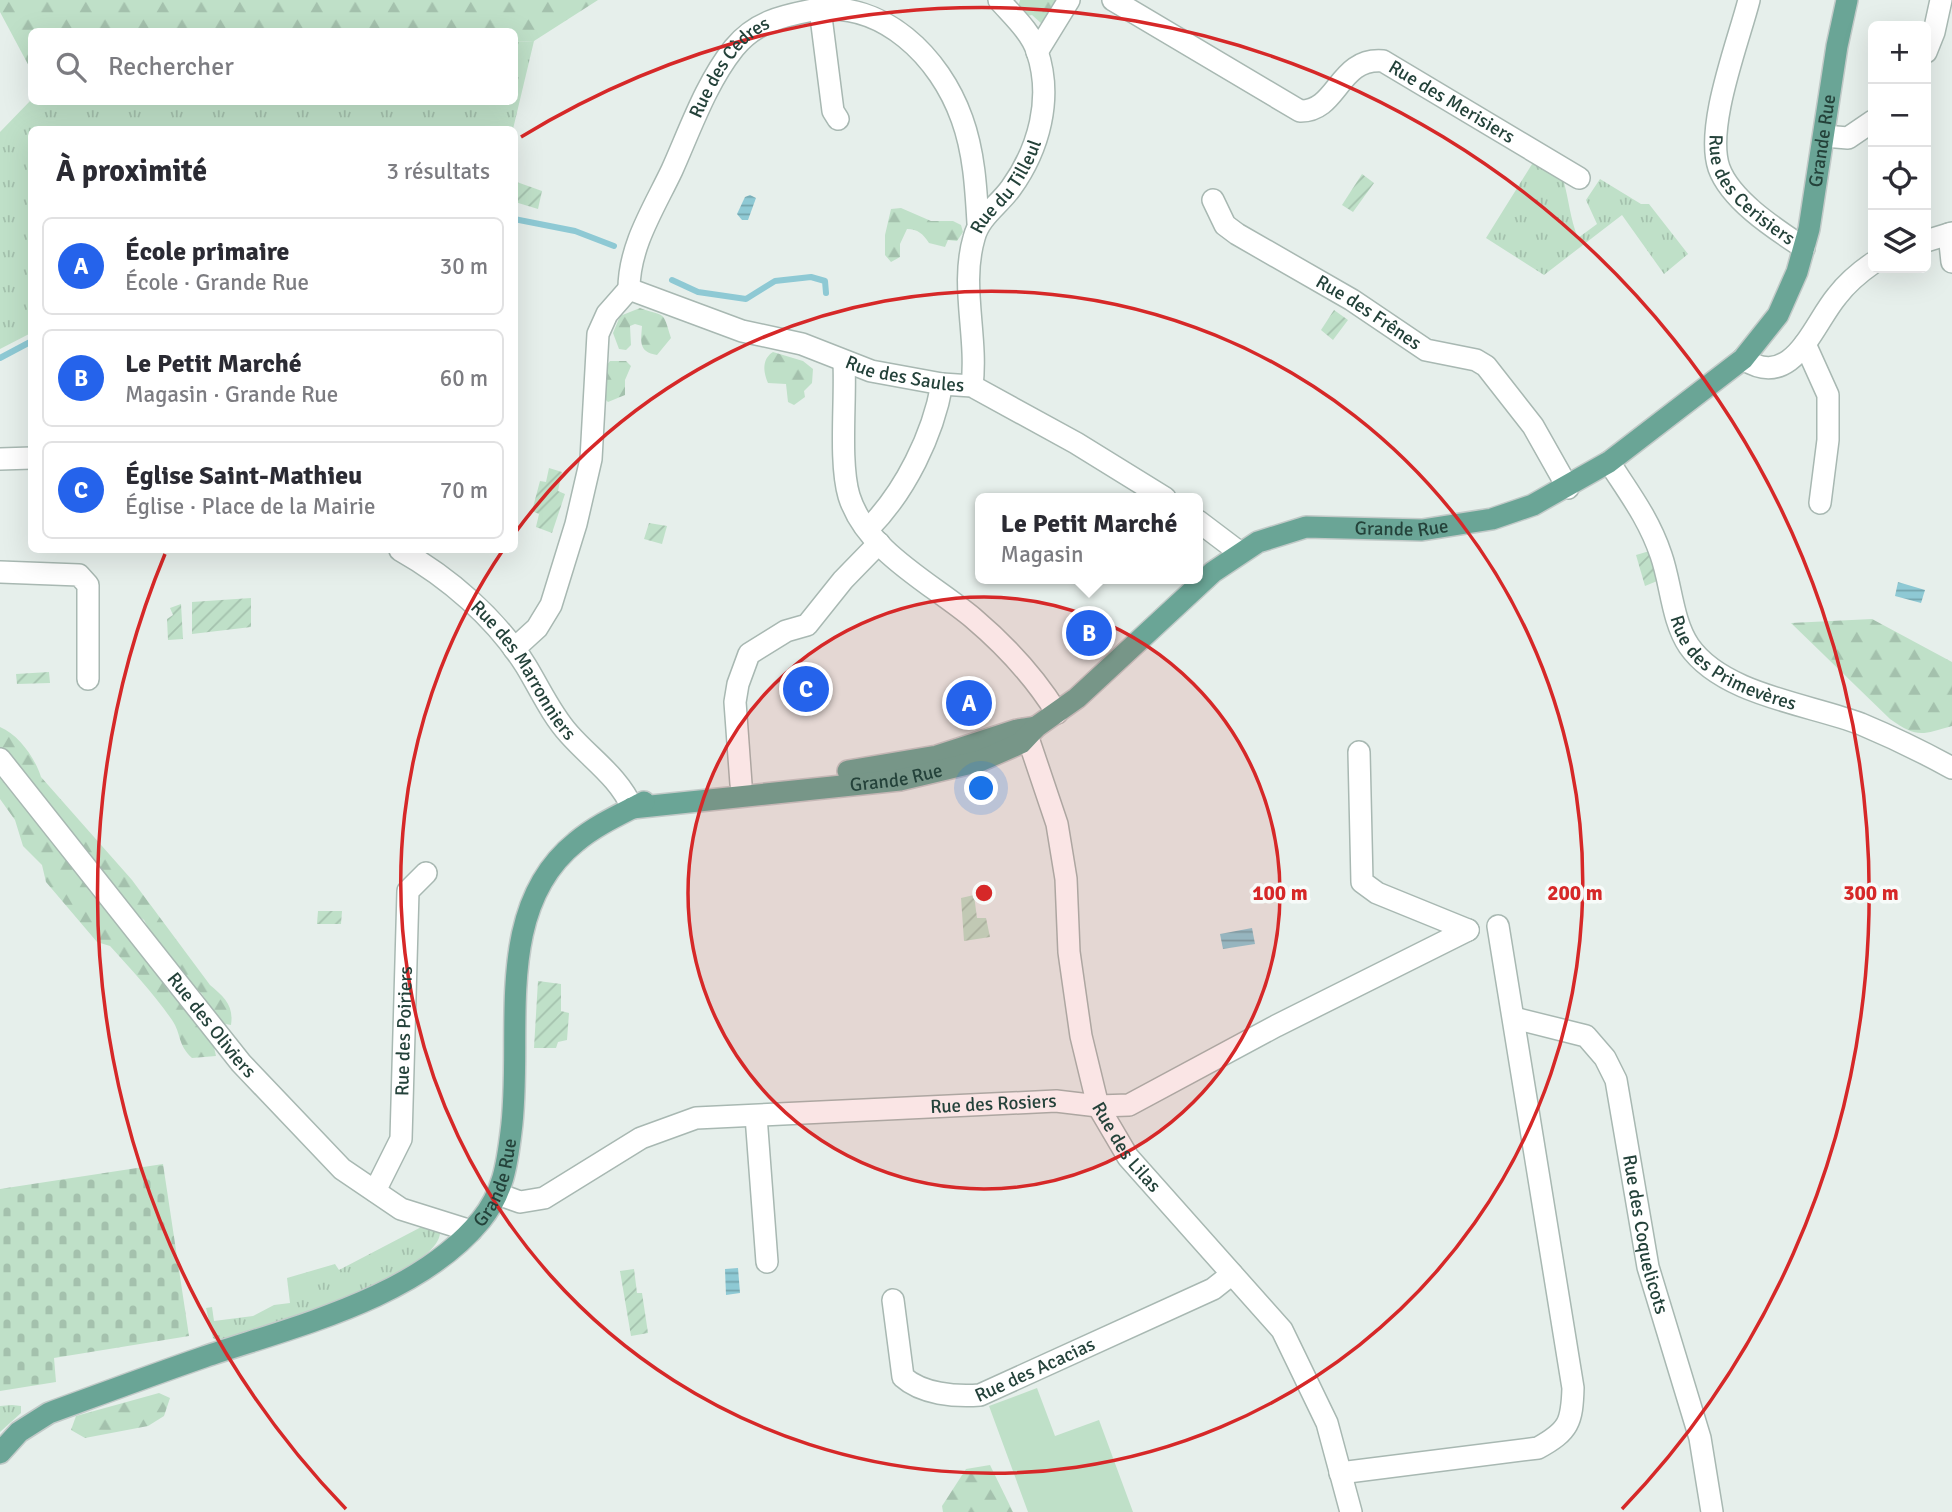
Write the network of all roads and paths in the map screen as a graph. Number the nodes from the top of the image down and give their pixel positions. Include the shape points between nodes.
1 (999, 0) edge
2 (1069, 0) edge
3 (1113, 0) edge
4 (1749, 0) edge
5 (1847, 0) edge
6 (1941, 0) edge
7 (820, 9) junction
8 (1931, 40) edge
9 (1037, 52) junction
10 (838, 119) dead end
11 (1868, 124) edge
12 (1824, 136) junction
13 (1579, 178) dead end
14 (1213, 200) dead end
15 (978, 223) junction
16 (1950, 234) edge
17 (1931, 240) edge
18 (1804, 248) junction
19 (1952, 262) edge
20 (1868, 268) edge
21 (629, 289) junction
22 (1805, 344) junction
23 (1742, 359) junction
24 (844, 363) junction
25 (942, 384) junction
26 (972, 386) junction
27 (28, 458) edge
28 (0, 459) edge
29 (1609, 462) junction
30 (1568, 488) junction
31 (1157, 493) edge
32 (1820, 503) dead end
33 (1203, 525) edge
34 (873, 536) junction
35 (1239, 552) junction
36 (405, 553) edge
37 (0, 572) edge
38 (1203, 582) edge
39 (1200, 584) edge
40 (514, 649) junction
41 (88, 679) dead end
42 (1057, 713) junction
43 (1029, 730) junction
44 (1359, 752) dead end
45 (0, 759) edge
46 (1952, 768) edge
47 (741, 784) junction
48 (632, 808) junction
49 (426, 873) dead end
50 (1498, 926) dead end
51 (1514, 1018) junction
52 (1098, 1106) junction
53 (756, 1116) junction
54 (375, 1191) junction
55 (498, 1194) junction
56 (471, 1231) junction
57 (767, 1262) dead end
58 (1232, 1274) junction
59 (892, 1300) dead end
60 (0, 1453) edge
61 (1340, 1473) junction
62 (1351, 1512) edge
63 (1712, 1512) edge

1 - 9 street, Rue du Tilleul
2 - 9 street
3 - 13 street, Rue des Merisiers via 1300,111 1322,105 1363,62 1383,61
4 - 18 street, Rue des Cerisiers via 1714,145 1720,170 1749,208 1780,235
5 - 12 main road, Grande Rue
6 - 8 street
7 - 10 street via 833,111
7 - 15 street, Rue des Cèdres via 862,11 882,20 909,40 941,75 972,153
7 - 21 street, Rue des Cèdres via 778,16 752,31 716,74 641,234 629,268
9 - 15 street, Rue du Tilleul via 1044,105 1036,143 1010,190
11 - 12 street via 1848,138
12 - 18 main road, Grande Rue
14 - 30 street, Rue des Frênes via 1225,225 1237,234 1352,300 1396,332 1426,350 1486,366 1532,426
15 - 26 street, Rue du Tilleul via 967,293 973,328
16 - 17 street
16 - 19 street
18 - 23 main road, Grande Rue via 1778,315
20 - 22 street via 1836,297
21 - 24 street, Rue des Saules via 742,331 802,344
21 - 40 street via 607,314 598,334 592,459 576,524 545,618
22 - 23 street via 1774,368
22 - 32 street via 1828,396
23 - 29 main road, Grande Rue
24 - 25 street, Rue des Saules
24 - 34 street via 847,488
25 - 26 street, Rue des Saules
25 - 34 street via 938,408 922,446
26 - 31 street, Rue des Saules
27 - 28 street
29 - 30 main road, Grande Rue
29 - 46 street, Rue des Primevères via 1645,513 1680,626 1697,655 1722,674 1766,695 1859,724
30 - 35 main road, Grande Rue via 1492,519 1422,530 1306,527 1274,534
33 - 35 street
34 - 42 street via 1026,667
34 - 47 street via 807,625 786,631 749,654 738,684 735,727
35 - 38 main road, Grande Rue
36 - 40 street, Rue des Marronniers via 462,594
37 - 41 street via 85,579
39 - 42 main road, Grande Rue
40 - 48 street, Rue des Marronniers via 552,713 613,779
42 - 43 main road, Grande Rue
43 - 47 main road via 901,764
43 - 48 main road, Grande Rue via 1009,749 980,761 909,778
43 - 52 street, Rue des Lilas via 1057,824 1081,1036
44 - 52 street, Rue des Rosiers via 1362,882 1377,893 1468,930 1129,1105
45 - 54 street, Rue des Oliviers via 241,1063 342,1169
47 - 48 main road via 655,796
48 - 55 main road, Grande Rue via 574,843 558,859 531,902 518,972 514,1112
49 - 54 street, Rue des Poiriers via 408,891 401,1139
50 - 51 street
51 - 61 street via 1573,1388 1572,1417 1558,1437 1538,1448
51 - 63 street, Rue des Coquelicots via 1586,1036 1616,1080 1648,1267 1700,1438
52 - 53 street, Rue des Rosiers via 1056,1101
52 - 58 street, Rue des Lilas via 1128,1157
53 - 55 street, Rue des Rosiers via 696,1118 641,1138 533,1202
53 - 57 street
54 - 56 street, Rue des Oliviers via 401,1209
55 - 56 main road, Grande Rue
56 - 60 main road, Grande Rue via 433,1264 390,1288 320,1319 49,1413 19,1432
58 - 59 street, Rue des Acacias via 1213,1289 979,1395 960,1397 913,1387 903,1377
58 - 61 street, Rue des Lilas via 1282,1330 1327,1423
61 - 62 street, Rue des Lilas

